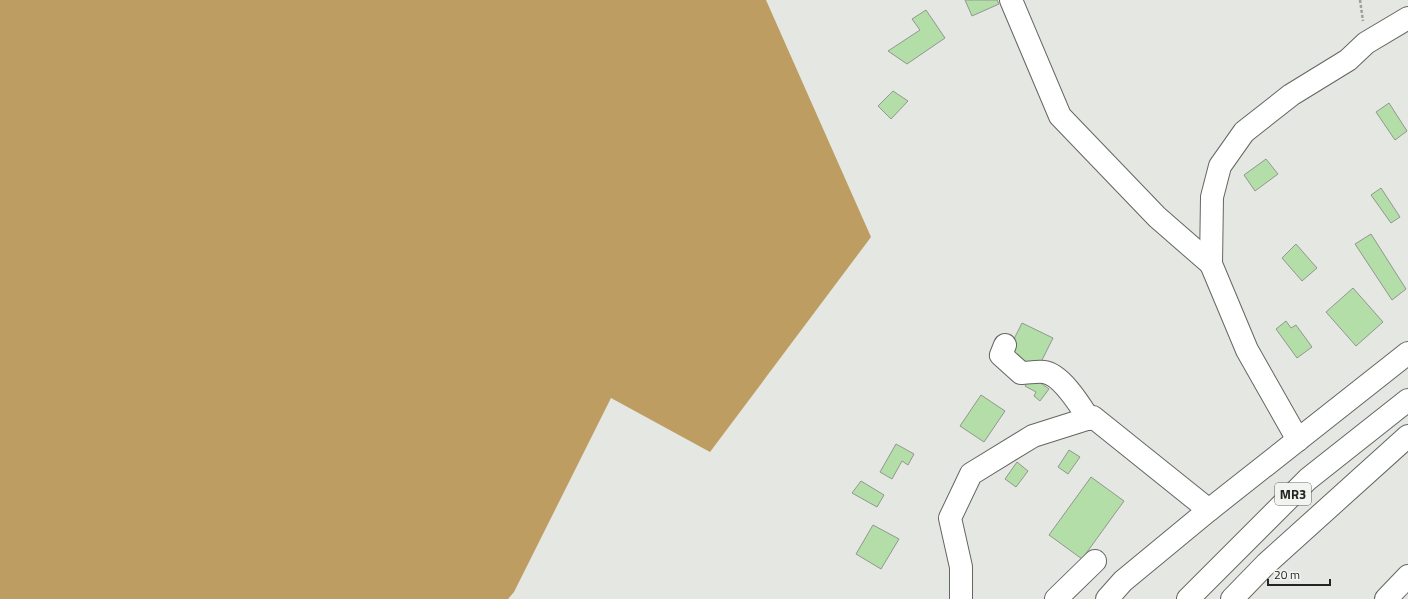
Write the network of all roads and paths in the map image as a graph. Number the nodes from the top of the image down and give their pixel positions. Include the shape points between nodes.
1 (1011, 0) edge
2 (1408, 18) edge
3 (1211, 264) junction
4 (1005, 345) dead end
5 (1408, 353) edge
6 (1408, 400) edge
7 (1089, 419) junction
8 (1408, 436) edge
9 (1298, 440) junction
10 (1209, 510) junction
11 (1095, 561) dead end
12 (1408, 576) edge
13 (961, 599) edge
14 (1056, 599) edge
15 (1107, 599) edge
16 (1188, 599) edge
17 (1232, 599) edge
18 (1386, 599) edge

1 - 3 main road via 1060,116 1157,217
2 - 3 main road via 1366,43 1348,60 1291,95 1244,132 1220,166 1212,197
3 - 9 main road via 1247,350
4 - 7 main road via 1001,355 1021,373 1043,372 1053,375 1074,396
5 - 9 main road
6 - 16 main road, MR3 via 1308,479
7 - 10 main road via 1093,417
7 - 13 main road via 1033,436 971,474 950,518 961,567
8 - 17 main road, MR3 via 1266,564
9 - 10 main road
10 - 15 main road via 1124,581
11 - 14 main road
12 - 18 main road

